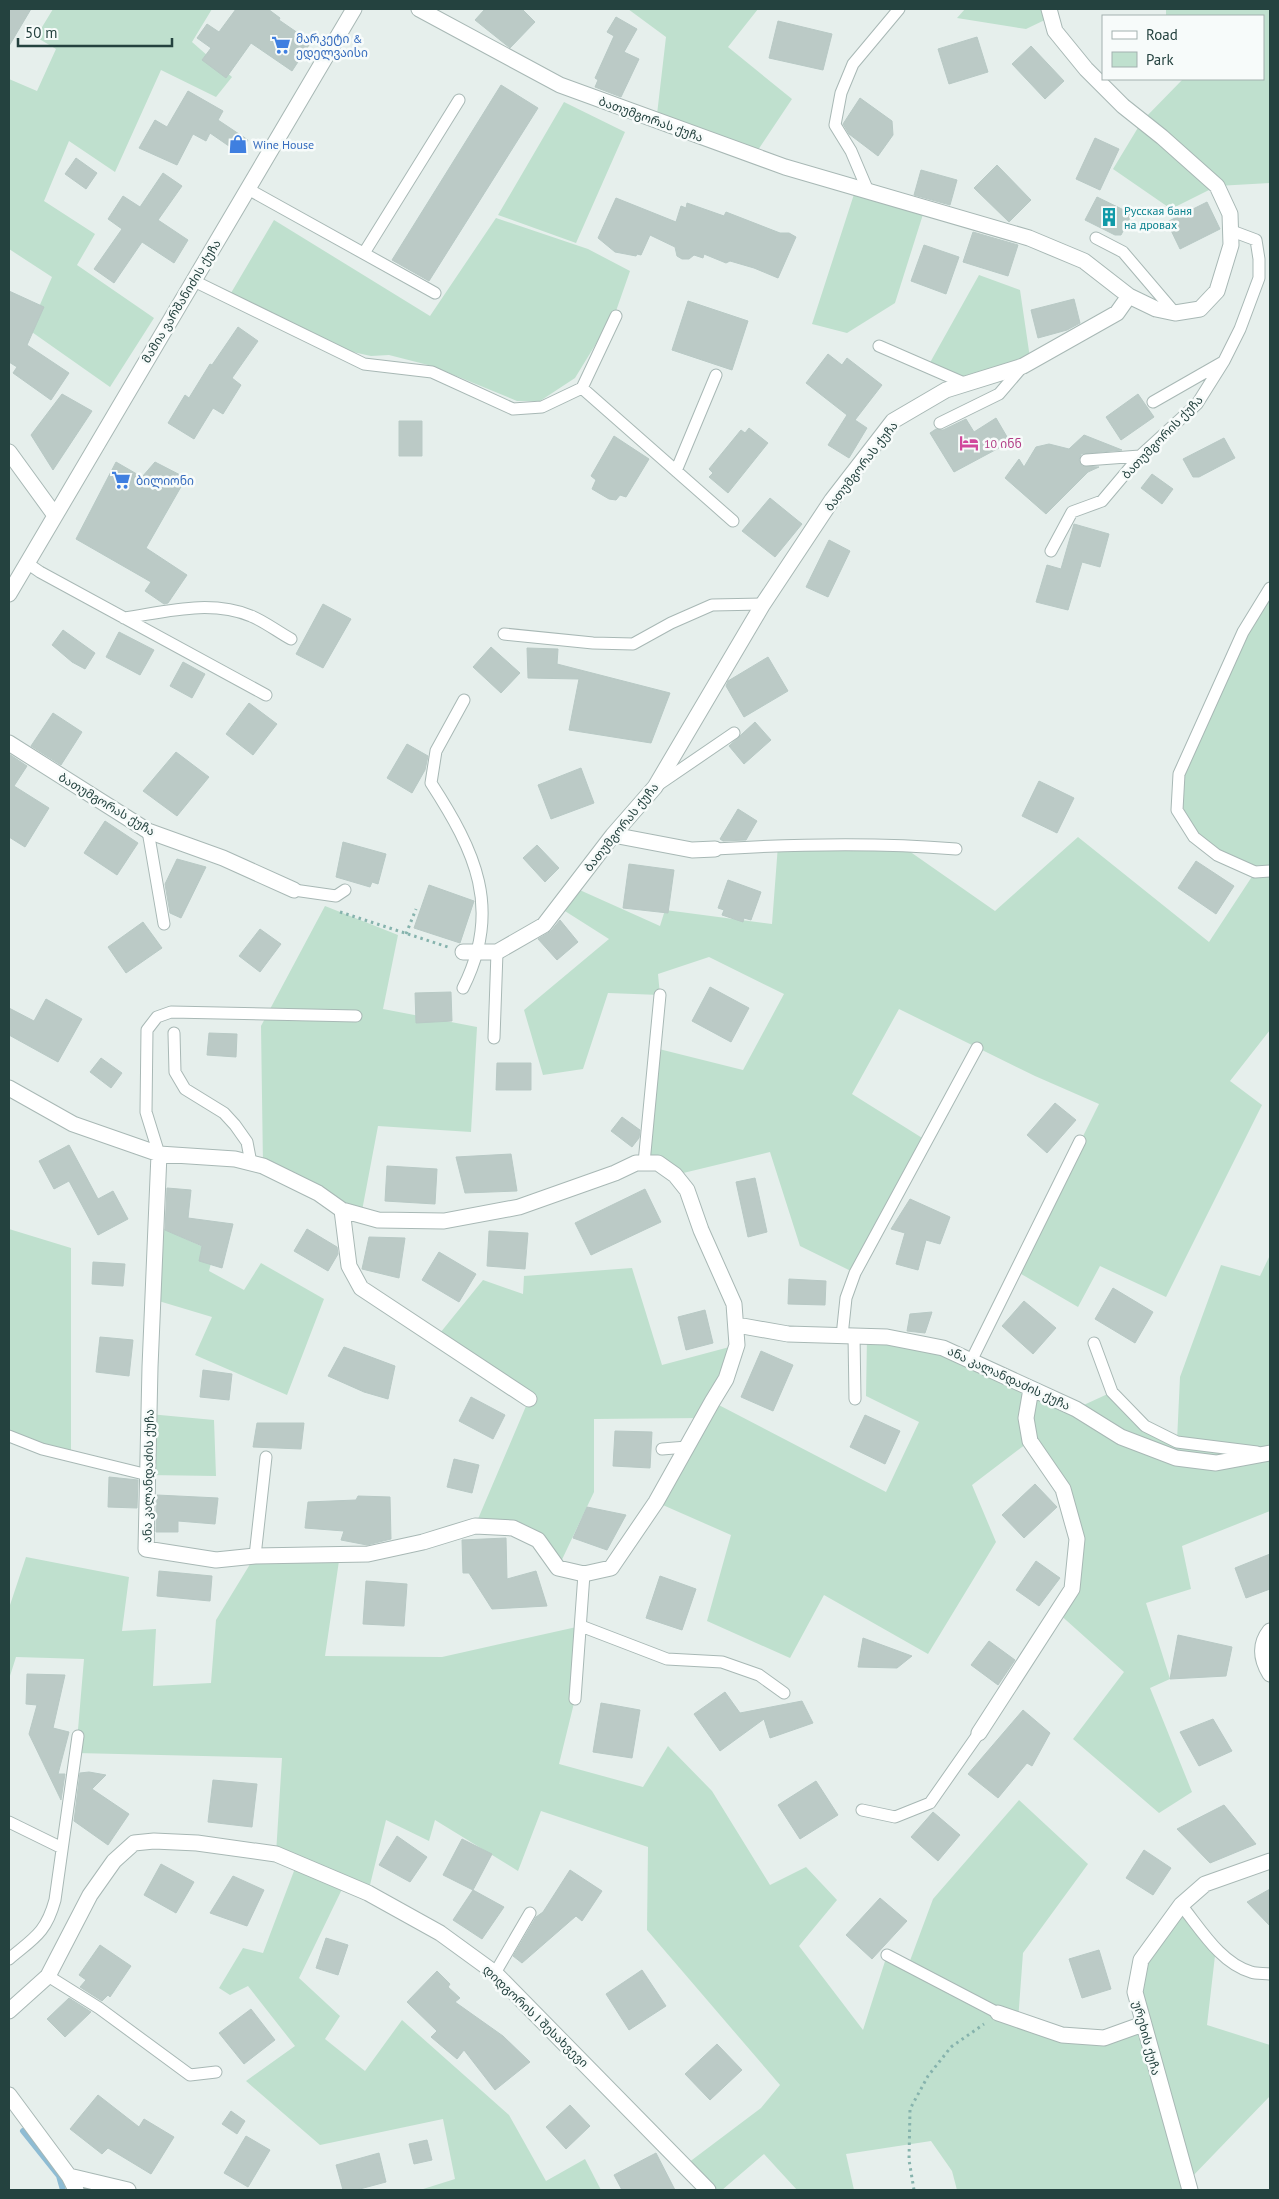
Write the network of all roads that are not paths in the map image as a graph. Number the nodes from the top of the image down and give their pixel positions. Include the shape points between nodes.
1 (354, 9) edge
2 (419, 9) edge
3 (899, 9) edge
4 (1049, 9) edge
5 (459, 100) dead end
6 (248, 189) junction
7 (868, 191) junction
8 (1232, 231) junction
9 (1096, 238) dead end
10 (364, 253) junction
11 (194, 281) junction
12 (435, 293) dead end
13 (1129, 296) junction
14 (1175, 312) junction
15 (616, 316) dead end
16 (879, 346) dead end
17 (1224, 361) junction
18 (1023, 366) junction
19 (716, 375) dead end
20 (964, 383) junction
21 (582, 388) junction
22 (1153, 402) dead end
23 (940, 423) dead end
24 (10, 456) edge
25 (1140, 456) junction
26 (1086, 460) dead end
27 (676, 471) junction
28 (54, 514) junction
29 (733, 521) dead end
30 (1051, 551) dead end
31 (27, 563) junction
32 (1270, 588) edge
33 (9, 594) edge
34 (763, 604) junction
35 (124, 618) junction
36 (504, 634) dead end
37 (291, 639) dead end
38 (266, 695) dead end
39 (464, 700) dead end
40 (734, 733) dead end
41 (9, 743) edge
42 (655, 787) junction
43 (148, 831) junction
44 (613, 835) junction
45 (715, 848) joint
46 (956, 849) dead end
47 (1270, 872) edge
48 (294, 890) joint
49 (345, 890) dead end
50 (164, 924) dead end
51 (471, 952) junction
52 (498, 952) junction
53 (463, 988) dead end
54 (660, 995) dead end
55 (356, 1016) dead end
56 (174, 1033) dead end
57 (494, 1038) dead end
58 (977, 1048) dead end
59 (9, 1088) edge
60 (1080, 1141) dead end
61 (159, 1154) junction
62 (251, 1163) junction
63 (644, 1163) junction
64 (342, 1210) junction
65 (738, 1325) junction
66 (848, 1336) junction
67 (1094, 1343) dead end
68 (971, 1361) junction
69 (1031, 1389) junction
70 (529, 1399) dead end
71 (856, 1399) dead end
72 (9, 1436) edge
73 (687, 1447) junction
74 (662, 1449) dead end
75 (1270, 1453) edge
76 (266, 1457) dead end
77 (148, 1475) junction
78 (255, 1556) junction
79 (584, 1574) junction
80 (581, 1626) junction
81 (1270, 1630) edge
82 (1270, 1674) edge
83 (784, 1693) dead end
84 (575, 1699) dead end
85 (979, 1733) joint
86 (78, 1736) dead end
87 (862, 1810) dead end
88 (9, 1822) edge
89 (62, 1848) junction
90 (1270, 1861) edge
91 (1181, 1905) junction
92 (530, 1913) dead end
93 (887, 1955) dead end
94 (9, 1959) edge
95 (495, 1973) junction
96 (1270, 1974) edge
97 (48, 1976) junction
98 (9, 2011) edge
99 (998, 2013) joint
100 (1143, 2024) junction
101 (216, 2072) dead end
102 (9, 2095) edge
103 (69, 2176) junction
104 (76, 2190) edge
105 (128, 2190) edge
106 (708, 2190) edge
107 (1190, 2190) edge

1 - 6 street, მამია ვარშანიძის ქუჩა
2 - 7 street, ბათუმგორას ქუჩა via 560,86 785,167
3 - 7 lane via 853,64 841,93 835,124
4 - 8 street via 1055,31 1086,69 1123,106 1217,186 1230,214
5 - 10 lane
6 - 10 lane
6 - 11 street, მამია ვარშანიძის ქუჩა
7 - 13 street, ბათუმგორას ქუჩა via 1029,238 1084,261
8 - 14 street via 1217,292 1200,309
8 - 17 lane, ბათუმგორის ქუჩა via 1256,240 1259,278
9 - 14 lane via 1123,252
10 - 12 lane
11 - 21 lane via 364,364 432,372 513,409 542,407
11 - 28 street, მამია ვარშანიძის ქუჩა
13 - 14 street via 1156,310
13 - 18 street, ბათუმგორას ქუჩა via 1117,313
15 - 21 lane
16 - 20 lane
17 - 22 lane
17 - 25 lane, ბათუმგორის ქუჩა via 1197,404
18 - 20 street, ბათუმგორას ქუჩა
18 - 23 lane via 999,394
19 - 27 lane
20 - 34 street, ბათუმგორას ქუჩა via 893,421 832,500
21 - 27 lane
24 - 28 street
25 - 26 lane
25 - 30 lane, ბათუმგორის ქუჩა via 1102,500 1072,512
27 - 29 lane
28 - 31 street, მამია ვარშანიძის ქუჩა
31 - 33 street, მამია ვარშანიძის ქუჩა
31 - 35 lane
32 - 47 lane via 1243,632 1179,774 1177,810 1194,836 1217,855 1255,872
34 - 36 lane via 712,605 633,644
34 - 42 street, ბათუმგორას ქუჩა
35 - 37 lane via 194,607 220,609 250,616
35 - 38 lane
39 - 51 lane via 436,751 431,783 457,824 476,871 484,913
40 - 42 lane
41 - 43 street, ბათუმგორას ქუჩა
42 - 44 street, ბათუმგორას ქუჩა
43 - 48 street, ბათუმგორას ქუჩა via 223,858
43 - 50 lane
44 - 45 street via 692,850
44 - 52 street, ბათუმგორას ქუჩა via 544,925
45 - 46 lane via 899,844
48 - 49 lane via 336,896
51 - 52 street
51 - 53 lane
52 - 57 lane
54 - 63 lane
55 - 61 lane via 171,1012 158,1017 147,1030 146,1112
56 - 62 lane via 174,1072 185,1089 224,1113 235,1124 247,1142
58 - 66 lane via 855,1273 846,1298
59 - 61 street via 73,1124
60 - 68 lane
61 - 62 street
61 - 77 street, ანა კალანდაძის ქუჩა
62 - 64 street via 318,1193
63 - 64 street via 636,1163 519,1207 444,1221 378,1220
63 - 65 street, ანა კალანდაძის ქუჩა via 658,1163 675,1175 687,1190 734,1304
64 - 70 street via 349,1266 360,1288
65 - 66 street, ანა კალანდაძის ქუჩა via 788,1334
65 - 73 street, ანა კალანდაძის ქუჩა via 737,1345 726,1379
66 - 68 street, ანა კალანდაძის ქუჩა via 887,1337 944,1348
66 - 71 lane
67 - 75 lane via 1112,1392 1144,1426 1176,1442
68 - 69 street, ანა კალანდაძის ქუჩა
69 - 75 street, ანა კალანდაძის ქუჩა via 1076,1409 1121,1437 1176,1458 1216,1463
69 - 85 street via 1026,1418 1030,1441 1063,1489 1077,1539 1072,1588
72 - 77 lane via 42,1449
73 - 74 lane
73 - 79 street, ანა კალანდაძის ქუჩა via 656,1502 611,1568
76 - 78 lane
77 - 78 street, ანა კალანდაძის ქუჩა via 146,1549 216,1560
78 - 79 street, ანა კალანდაძის ქუჩა via 368,1554 475,1526 512,1528 538,1540 558,1568
79 - 80 lane
80 - 83 lane via 667,1659 722,1662 759,1675
80 - 84 lane
81 - 82 street via 1263,1640 1263,1662
85 - 87 lane via 930,1803 895,1817
86 - 89 lane
88 - 89 lane
89 - 94 lane via 51,1916 43,1930
90 - 91 street, ურეხის ქუჩა via 1205,1884
91 - 96 lane via 1233,1964 1251,1972
91 - 100 street, ურეხის ქუჩა via 1141,1960 1135,1992
92 - 95 lane
93 - 99 lane
95 - 97 street, დიდგორის I შესახვევი via 440,1933 368,1893 276,1854 197,1843 154,1841 134,1843 114,1860 90,1895
95 - 106 street, დიდგორის I შესახვევი
97 - 98 street, დიდგორის I შესახვევი
97 - 101 lane via 190,2075
99 - 100 street via 1062,2035 1104,2038
100 - 107 street, ურეხის ქუჩა
102 - 103 street
103 - 104 street
103 - 105 street

